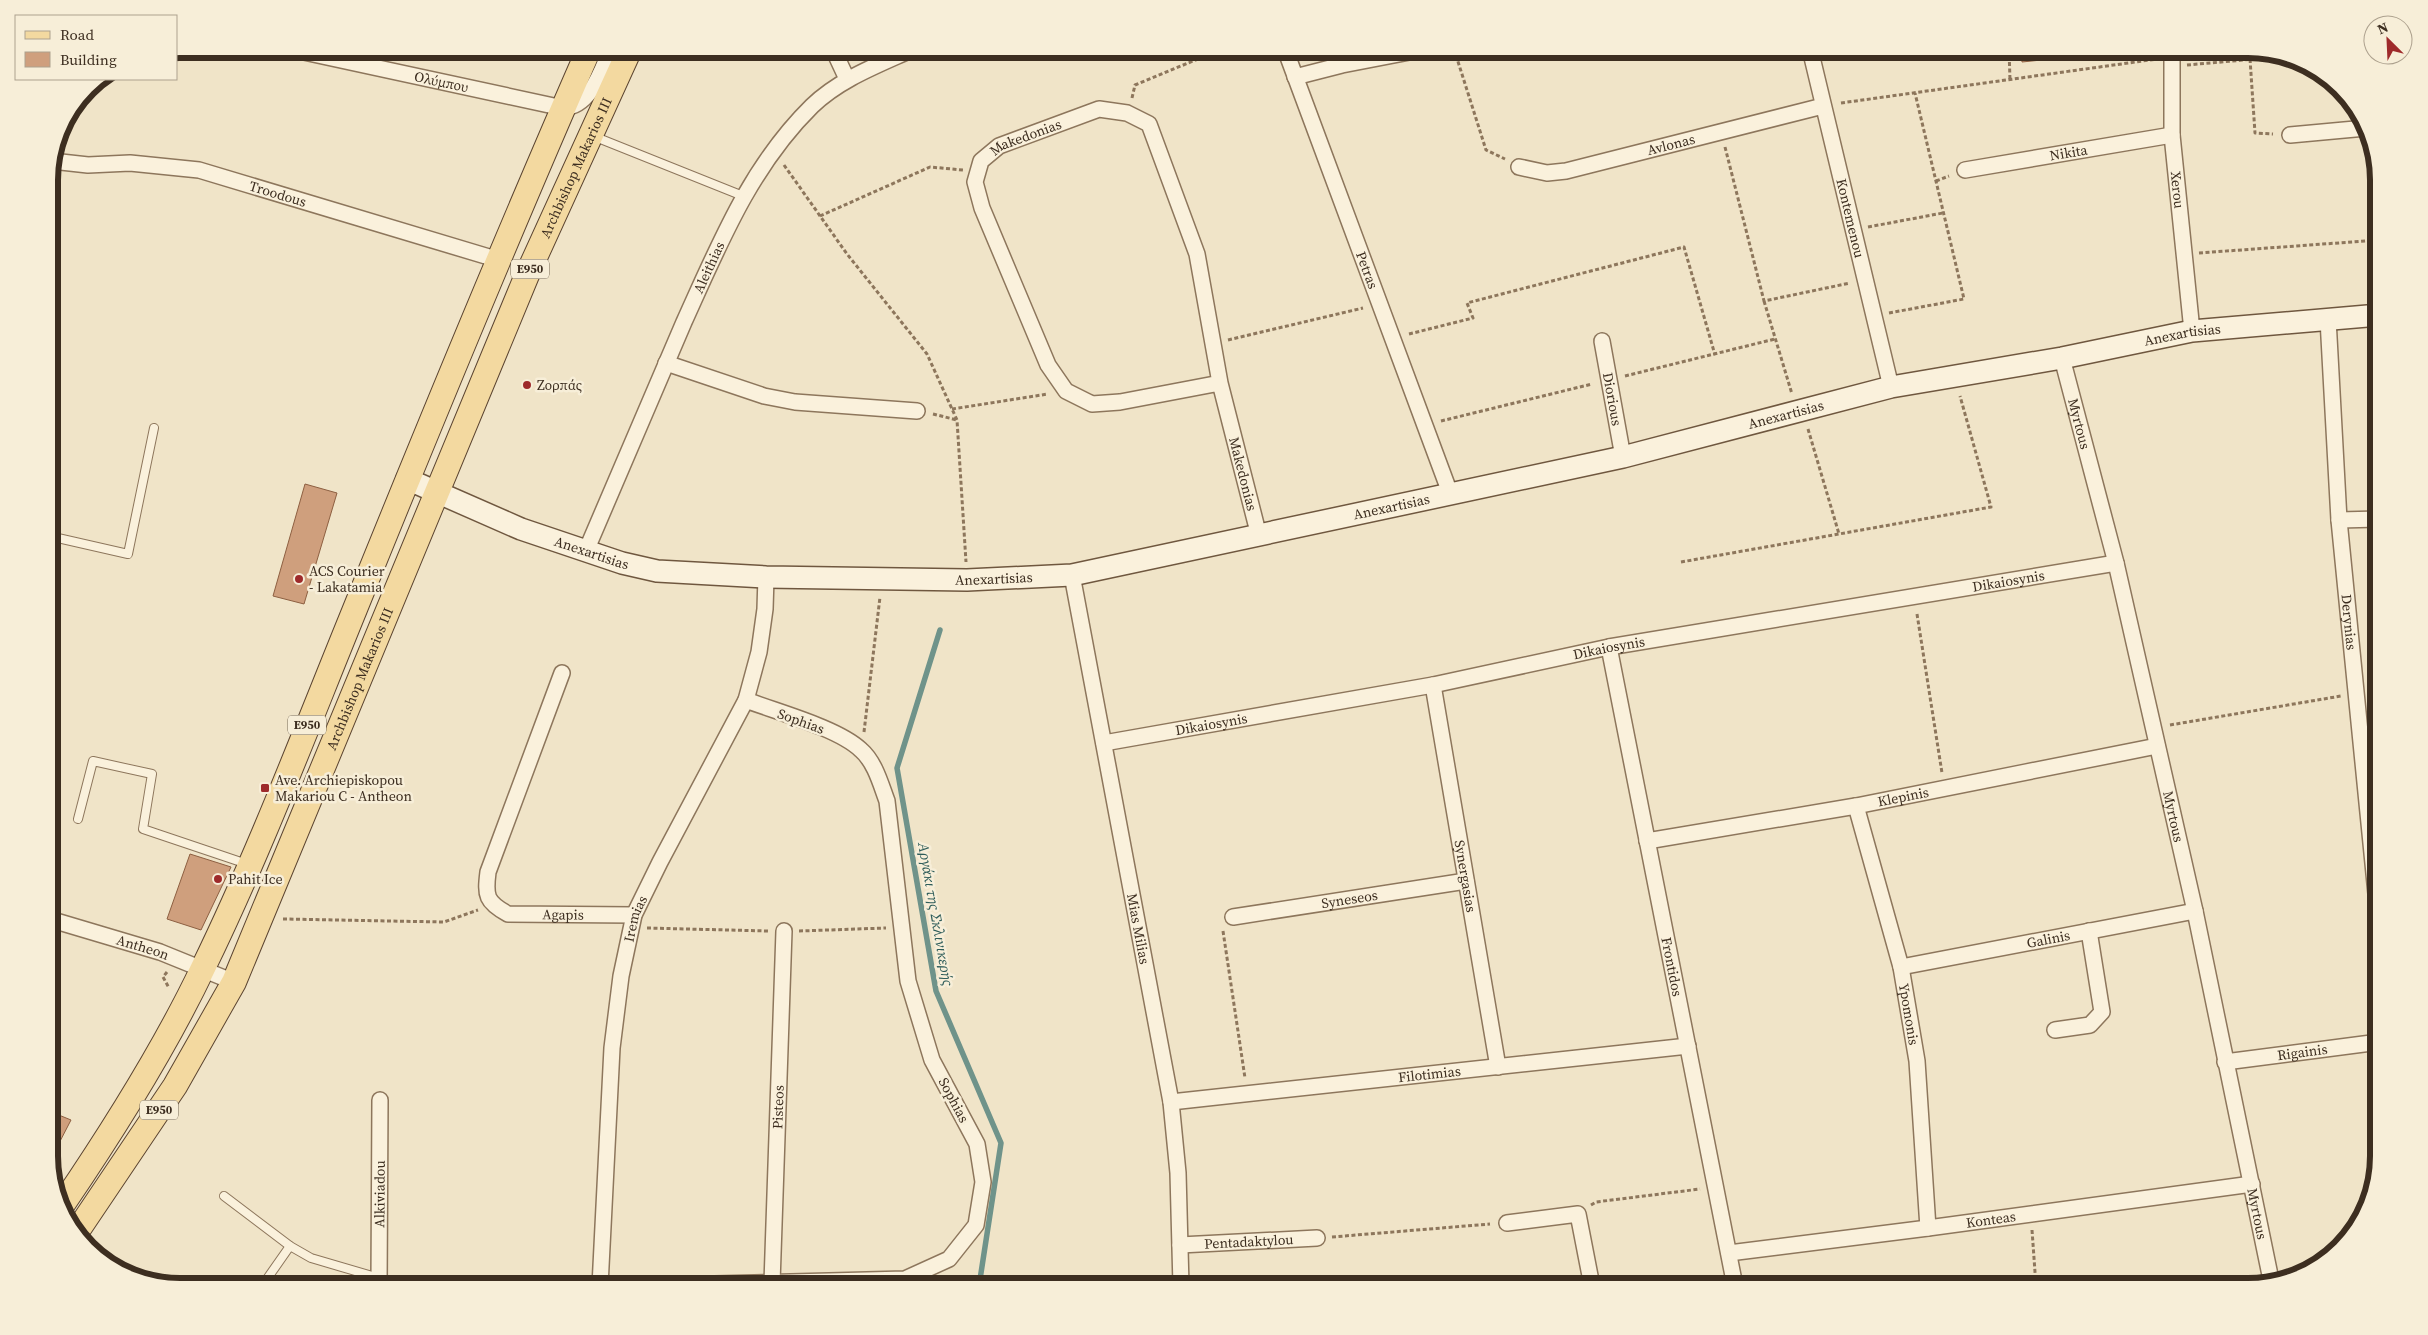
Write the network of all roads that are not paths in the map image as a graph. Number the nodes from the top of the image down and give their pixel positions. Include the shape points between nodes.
1 (332, 58) edge
2 (585, 58) edge
3 (606, 58) edge
4 (626, 58) edge
5 (837, 58) edge
6 (894, 58) edge
7 (1288, 58) edge
8 (1379, 58) edge
9 (1812, 58) edge
10 (2172, 58) edge
11 (1295, 77) junction
12 (847, 80) junction
13 (1823, 106) junction
14 (563, 108) junction
15 (2359, 129) edge
16 (591, 135) junction
17 (2172, 135) junction
18 (2290, 135) road end
19 (59, 162) edge
20 (1519, 167) road end
21 (1965, 170) dead end
22 (743, 196) junction
23 (499, 260) junction
24 (2370, 316) edge
25 (2328, 320) junction
26 (2192, 331) junction
27 (1602, 341) dead end
28 (2062, 358) junction
29 (666, 363) junction
30 (1220, 384) junction
31 (1891, 387) junction
32 (917, 411) road end
33 (154, 428) dead end
34 (1623, 457) junction
35 (407, 479) junction
36 (437, 492) junction
37 (1450, 493) junction
38 (2370, 519) edge
39 (2339, 520) junction
40 (1259, 536) junction
41 (58, 538) edge
42 (586, 551) junction
43 (2116, 562) junction
44 (1072, 575) junction
45 (766, 577) junction
46 (1609, 647) junction
47 (562, 674) dead end
48 (1433, 685) junction
49 (746, 700) junction
50 (1104, 743) junction
51 (2157, 746) junction
52 (1856, 806) junction
53 (2370, 818) edge
54 (78, 819) dead end
55 (1647, 841) junction
56 (249, 865) junction
57 (1466, 881) junction
58 (2195, 912) junction
59 (634, 915) junction
60 (1233, 917) road end
61 (58, 921) edge
62 (784, 931) dead end
63 (2089, 932) junction
64 (1901, 967) junction
65 (203, 970) junction
66 (234, 982) junction
67 (2055, 1030) dead end
68 (2370, 1043) edge
69 (1688, 1046) junction
70 (2225, 1062) junction
71 (1498, 1066) junction
72 (380, 1100) dead end
73 (1171, 1102) junction
74 (2252, 1184) junction
75 (224, 1196) dead end
76 (66, 1200) edge
77 (1507, 1223) road end
78 (81, 1226) edge
79 (1928, 1228) junction
80 (1317, 1238) road end
81 (1180, 1245) junction
82 (290, 1246) junction
83 (1728, 1253) junction
84 (2270, 1275) edge
85 (268, 1278) edge
86 (368, 1278) edge
87 (379, 1278) edge
88 (600, 1278) edge
89 (772, 1278) edge
90 (907, 1278) edge
91 (1181, 1278) edge
92 (1590, 1278) edge
93 (1733, 1278) edge

1 - 14 street, Ολύμπου
2 - 14 main road, E950
3 - 14 street via 589,93 578,104
4 - 16 main road, Archbishop Makarios III / E950
5 - 12 street
6 - 12 street, Aleithias
7 - 11 street, Petras
8 - 11 street
9 - 13 street, Kontemenou
10 - 17 street, Xerou
11 - 37 street, Petras
12 - 22 street, Aleithias via 813,105 773,149
13 - 20 street, Avlonas via 1566,172 1547,173
13 - 31 street, Kontemenou
14 - 23 main road, E950
15 - 18 street
16 - 22 lane
16 - 36 main road, Archbishop Makarios III / E950
17 - 21 street, Nikita
17 - 26 street, Xerou
19 - 23 street, Troodous via 199,170
22 - 29 street, Aleithias
23 - 35 main road, E950
24 - 25 street, Anexartisias
25 - 26 street, Anexartisias
25 - 39 street, Derynias
26 - 28 street, Anexartisias
27 - 34 street, Diorious
28 - 31 street, Anexartisias
28 - 43 street, Myrtous
29 - 32 street via 764,396 795,402
29 - 42 street, Aleithias
30 - 30 street, Makedonias via 1197,254 1149,124 1127,113 1098,109 999,146 981,161 975,182 982,208 1048,365 1066,391 1092,404
30 - 40 street, Makedonias
31 - 34 street, Anexartisias
33 - 41 lane via 128,554
34 - 37 street, Anexartisias
35 - 36 street, Anexartisias
35 - 56 main road, E950
36 - 42 street, Anexartisias via 521,530
36 - 66 main road, Archbishop Makarios III / E950
37 - 40 street, Anexartisias
38 - 39 street
39 - 53 street, Derynias
40 - 44 street, Anexartisias
42 - 45 street, Anexartisias via 657,571
43 - 46 street, Dikaiosynis
43 - 51 street, Myrtous
44 - 45 street, Anexartisias via 967,580
44 - 50 street, Mias Milias
45 - 49 street, Iremias via 759,652
46 - 48 street, Dikaiosynis
46 - 55 street, Frontidos
47 - 59 street, Agapis via 488,872 486,890 492,905 508,914
48 - 50 street, Dikaiosynis
48 - 57 street, Synergasias
49 - 59 street, Iremias
49 - 90 street, Sophias via 837,734 862,750 877,774 886,801 908,981 932,1060 977,1144 984,1182 976,1225 949,1259
50 - 73 street, Mias Milias
51 - 52 street, Klepinis
51 - 58 street, Myrtous
52 - 55 street, Klepinis
52 - 64 street, Ypomonis
54 - 56 lane via 93,761 152,774 143,829
55 - 69 street, Frontidos
56 - 65 main road, E950
57 - 60 street, Syneseos
57 - 71 street, Synergasias
58 - 63 street, Galinis
58 - 70 street, Myrtous
59 - 88 street, Iremias via 621,976 612,1048
61 - 65 street, Antheon via 160,952
62 - 89 street, Pisteos
63 - 64 street, Galinis
63 - 67 street via 2102,1012 2090,1024
64 - 79 street, Ypomonis via 1917,1061
65 - 66 street, Antheon
65 - 76 main road, E950 via 156,1056
66 - 78 main road, Archbishop Makarios III / E950 via 175,1086
68 - 70 street, Rigainis
69 - 71 street, Filotimias
69 - 83 street, Frontidos
70 - 74 street, Myrtous
71 - 73 street, Filotimias
72 - 87 street, Alkiviadou
73 - 81 street, Mias Milias via 1178,1173
74 - 79 street, Konteas
74 - 84 street, Myrtous
75 - 82 lane
77 - 92 street via 1578,1214
79 - 83 street, Konteas
80 - 81 street, Pentadaktylou
81 - 91 street, Mias Milias
82 - 85 lane
82 - 86 lane via 311,1258
83 - 93 street, Frontidos

